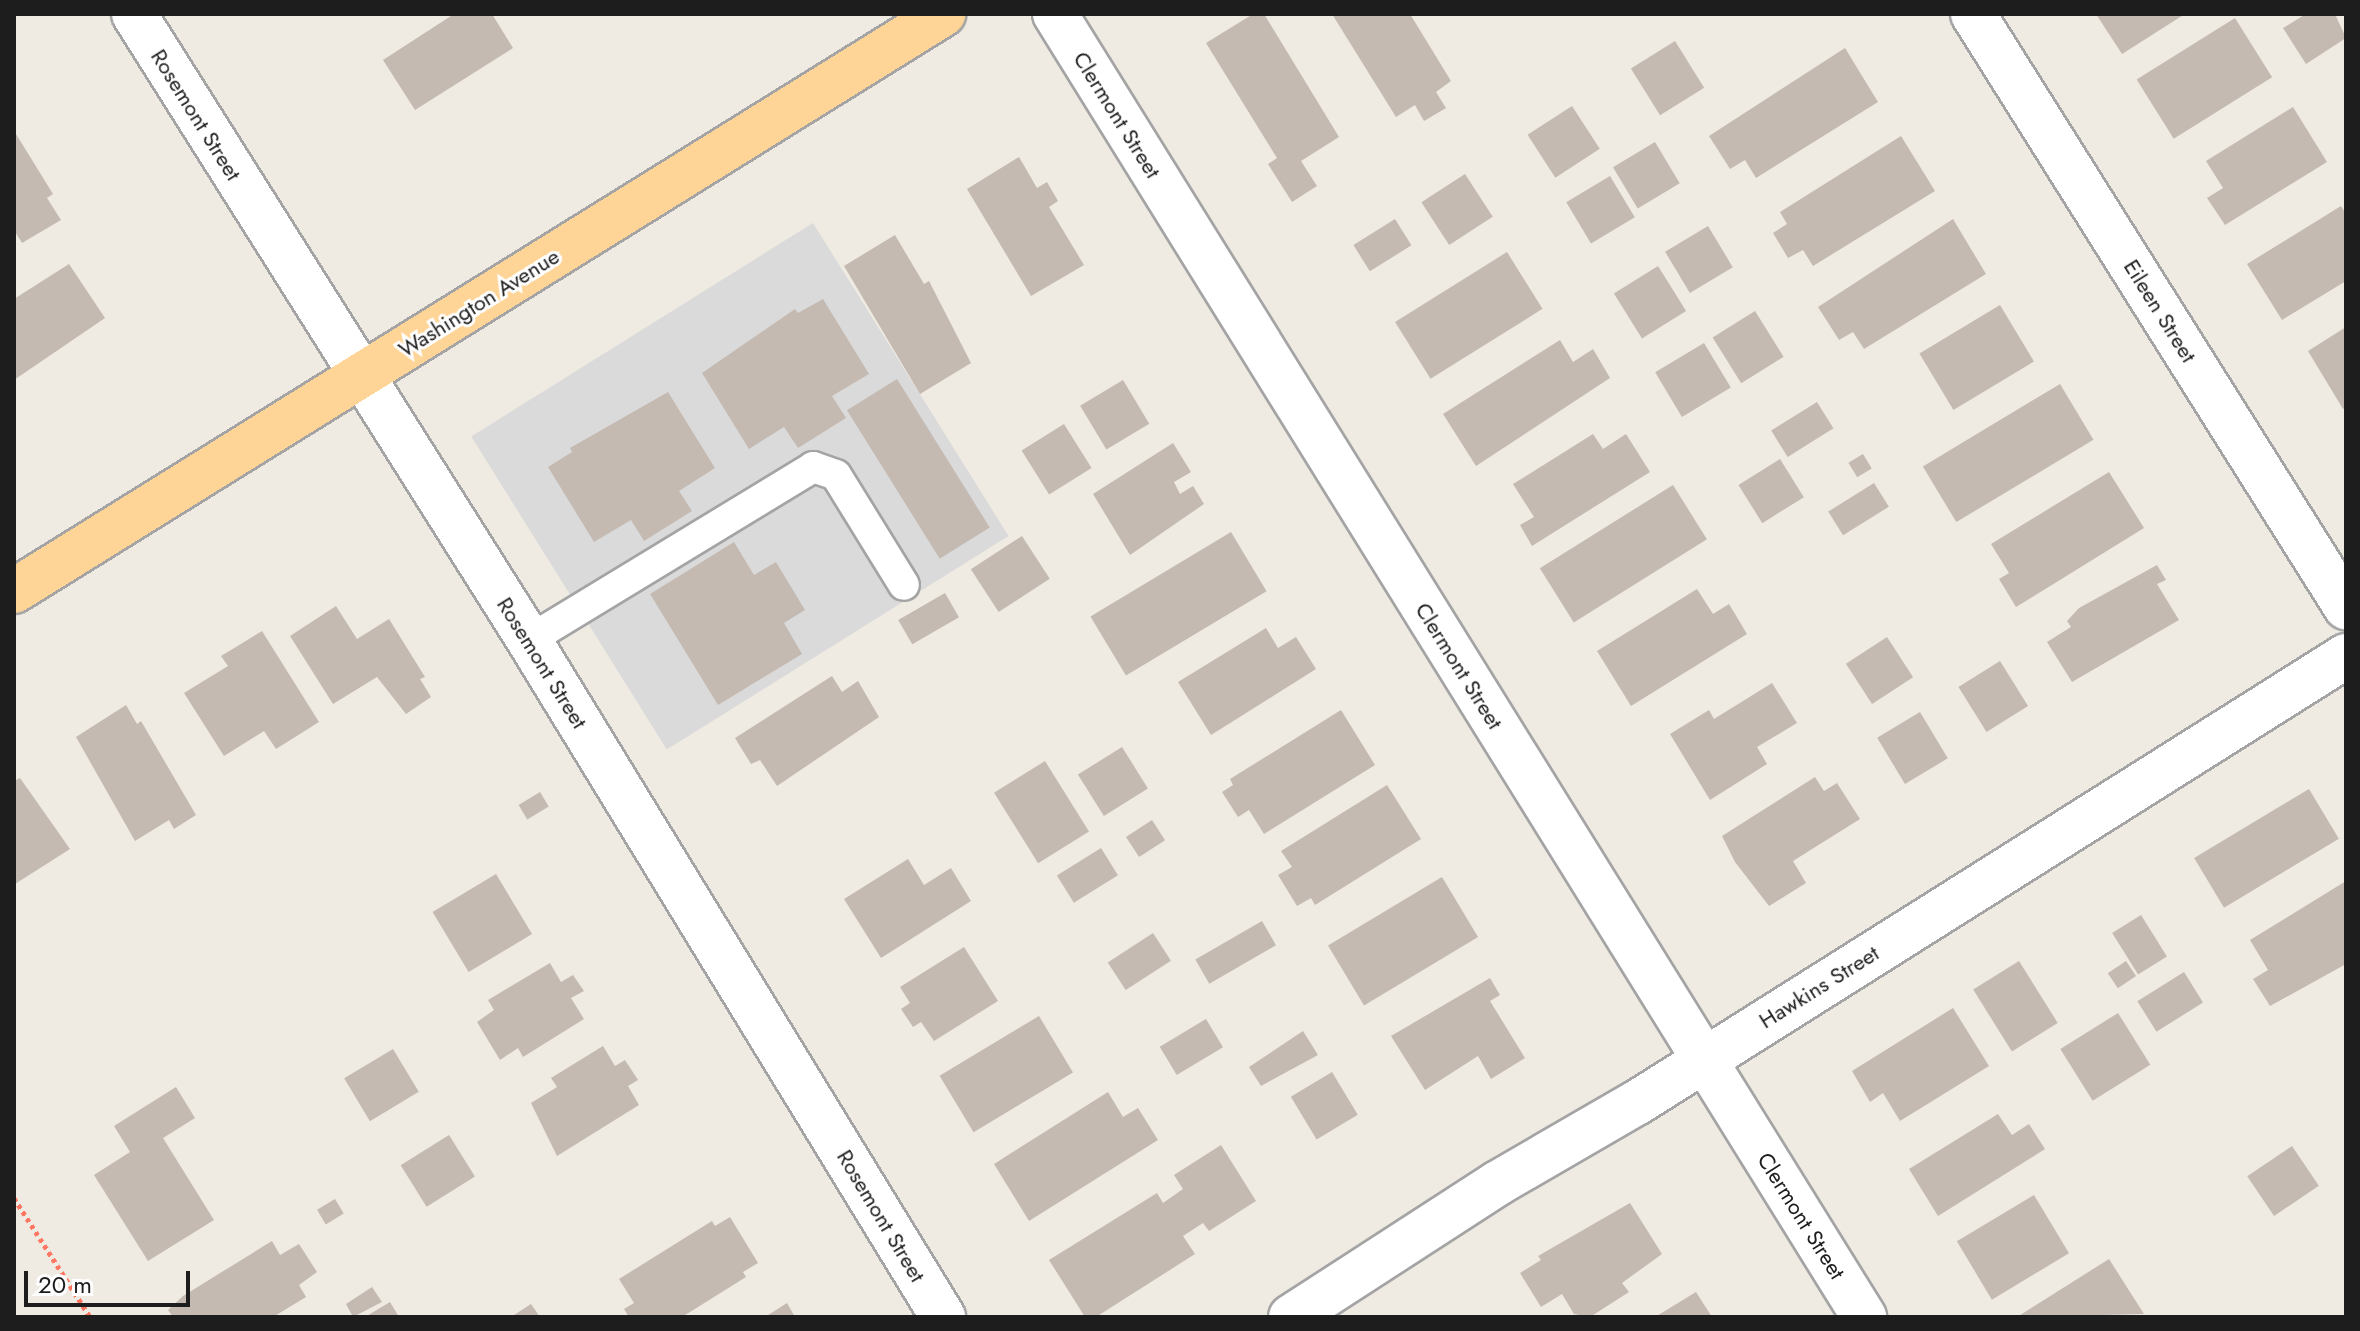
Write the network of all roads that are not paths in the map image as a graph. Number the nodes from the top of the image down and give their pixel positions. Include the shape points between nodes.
1 (134, 14) edge
2 (943, 14) edge
3 (1055, 14) edge
4 (1973, 14) edge
5 (359, 377) junction
6 (904, 585) dead end
7 (14, 591) edge
8 (2346, 607) edge
9 (529, 640) junction
10 (2346, 656) edge
11 (1704, 1059) junction
12 (943, 1317) edge
13 (1291, 1317) edge
14 (1864, 1317) edge

1 - 5 street, Rosemont Street
2 - 5 main road, Washington Avenue
3 - 11 street, Clermont Street
4 - 8 street, Eileen Street
5 - 7 main road, Washington Avenue
5 - 9 street, Rosemont Street
6 - 9 lane via 836,475 813,467
9 - 12 street, Rosemont Street
10 - 11 street, Hawkins Street
11 - 13 street, Hawkins Street
11 - 14 street, Clermont Street

